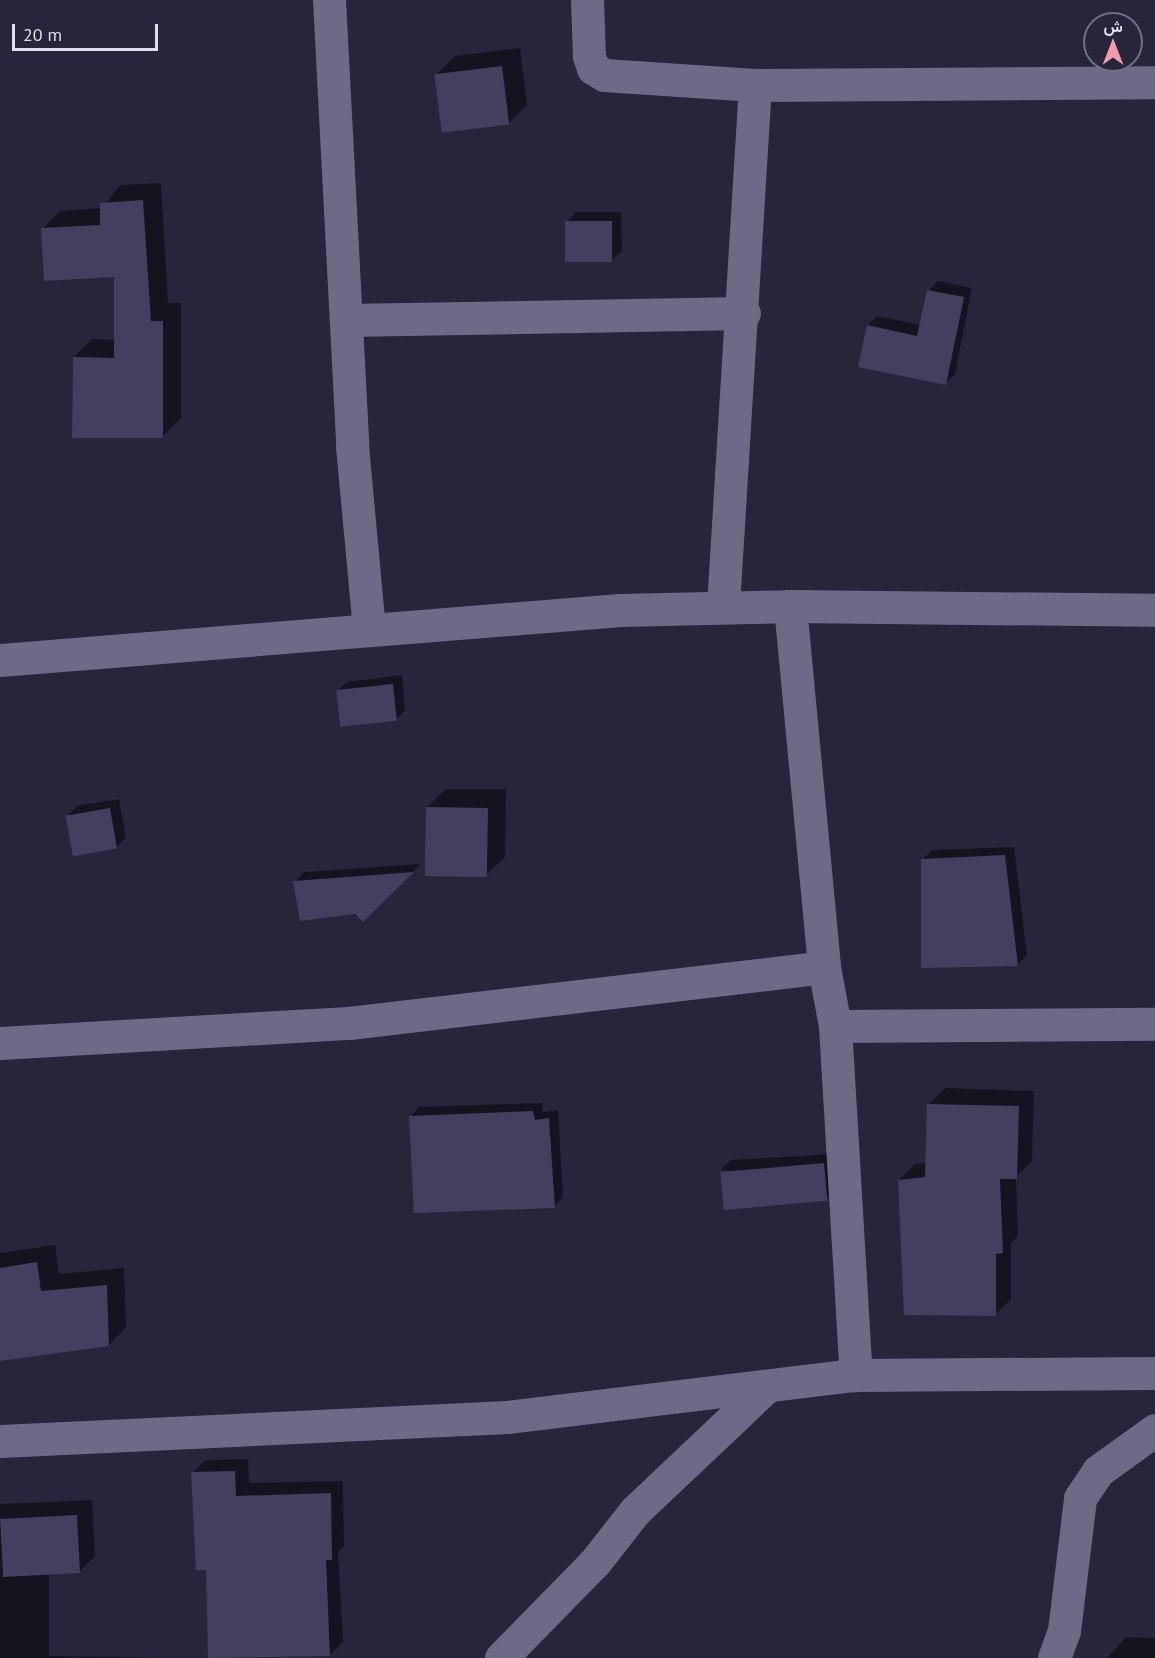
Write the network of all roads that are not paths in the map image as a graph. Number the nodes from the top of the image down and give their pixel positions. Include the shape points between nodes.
1 (329, 0) edge
2 (587, 0) edge
3 (1155, 82) edge
4 (755, 86) junction
5 (744, 313) junction
6 (346, 321) junction
7 (723, 606) junction
8 (790, 606) junction
9 (1155, 610) edge
10 (369, 628) junction
11 (0, 660) edge
12 (824, 968) junction
13 (1155, 1024) edge
14 (835, 1026) junction
15 (0, 1043) edge
16 (1155, 1373) edge
17 (856, 1375) junction
18 (766, 1387) junction
19 (1155, 1430) edge
20 (0, 1441) edge
21 (501, 1658) edge
22 (1054, 1658) edge

1 - 6 street
2 - 4 street via 590,56 593,68 604,75
3 - 4 street
4 - 5 street
5 - 6 street
5 - 7 street
6 - 10 street
7 - 8 street
7 - 10 street
8 - 9 street
8 - 12 street
10 - 11 street
12 - 14 street
12 - 15 street via 349,1023
13 - 14 street
14 - 17 street
16 - 17 street
17 - 18 street
18 - 20 street via 507,1417
18 - 21 street via 635,1511 595,1562
19 - 22 street via 1098,1471 1083,1491 1064,1630

